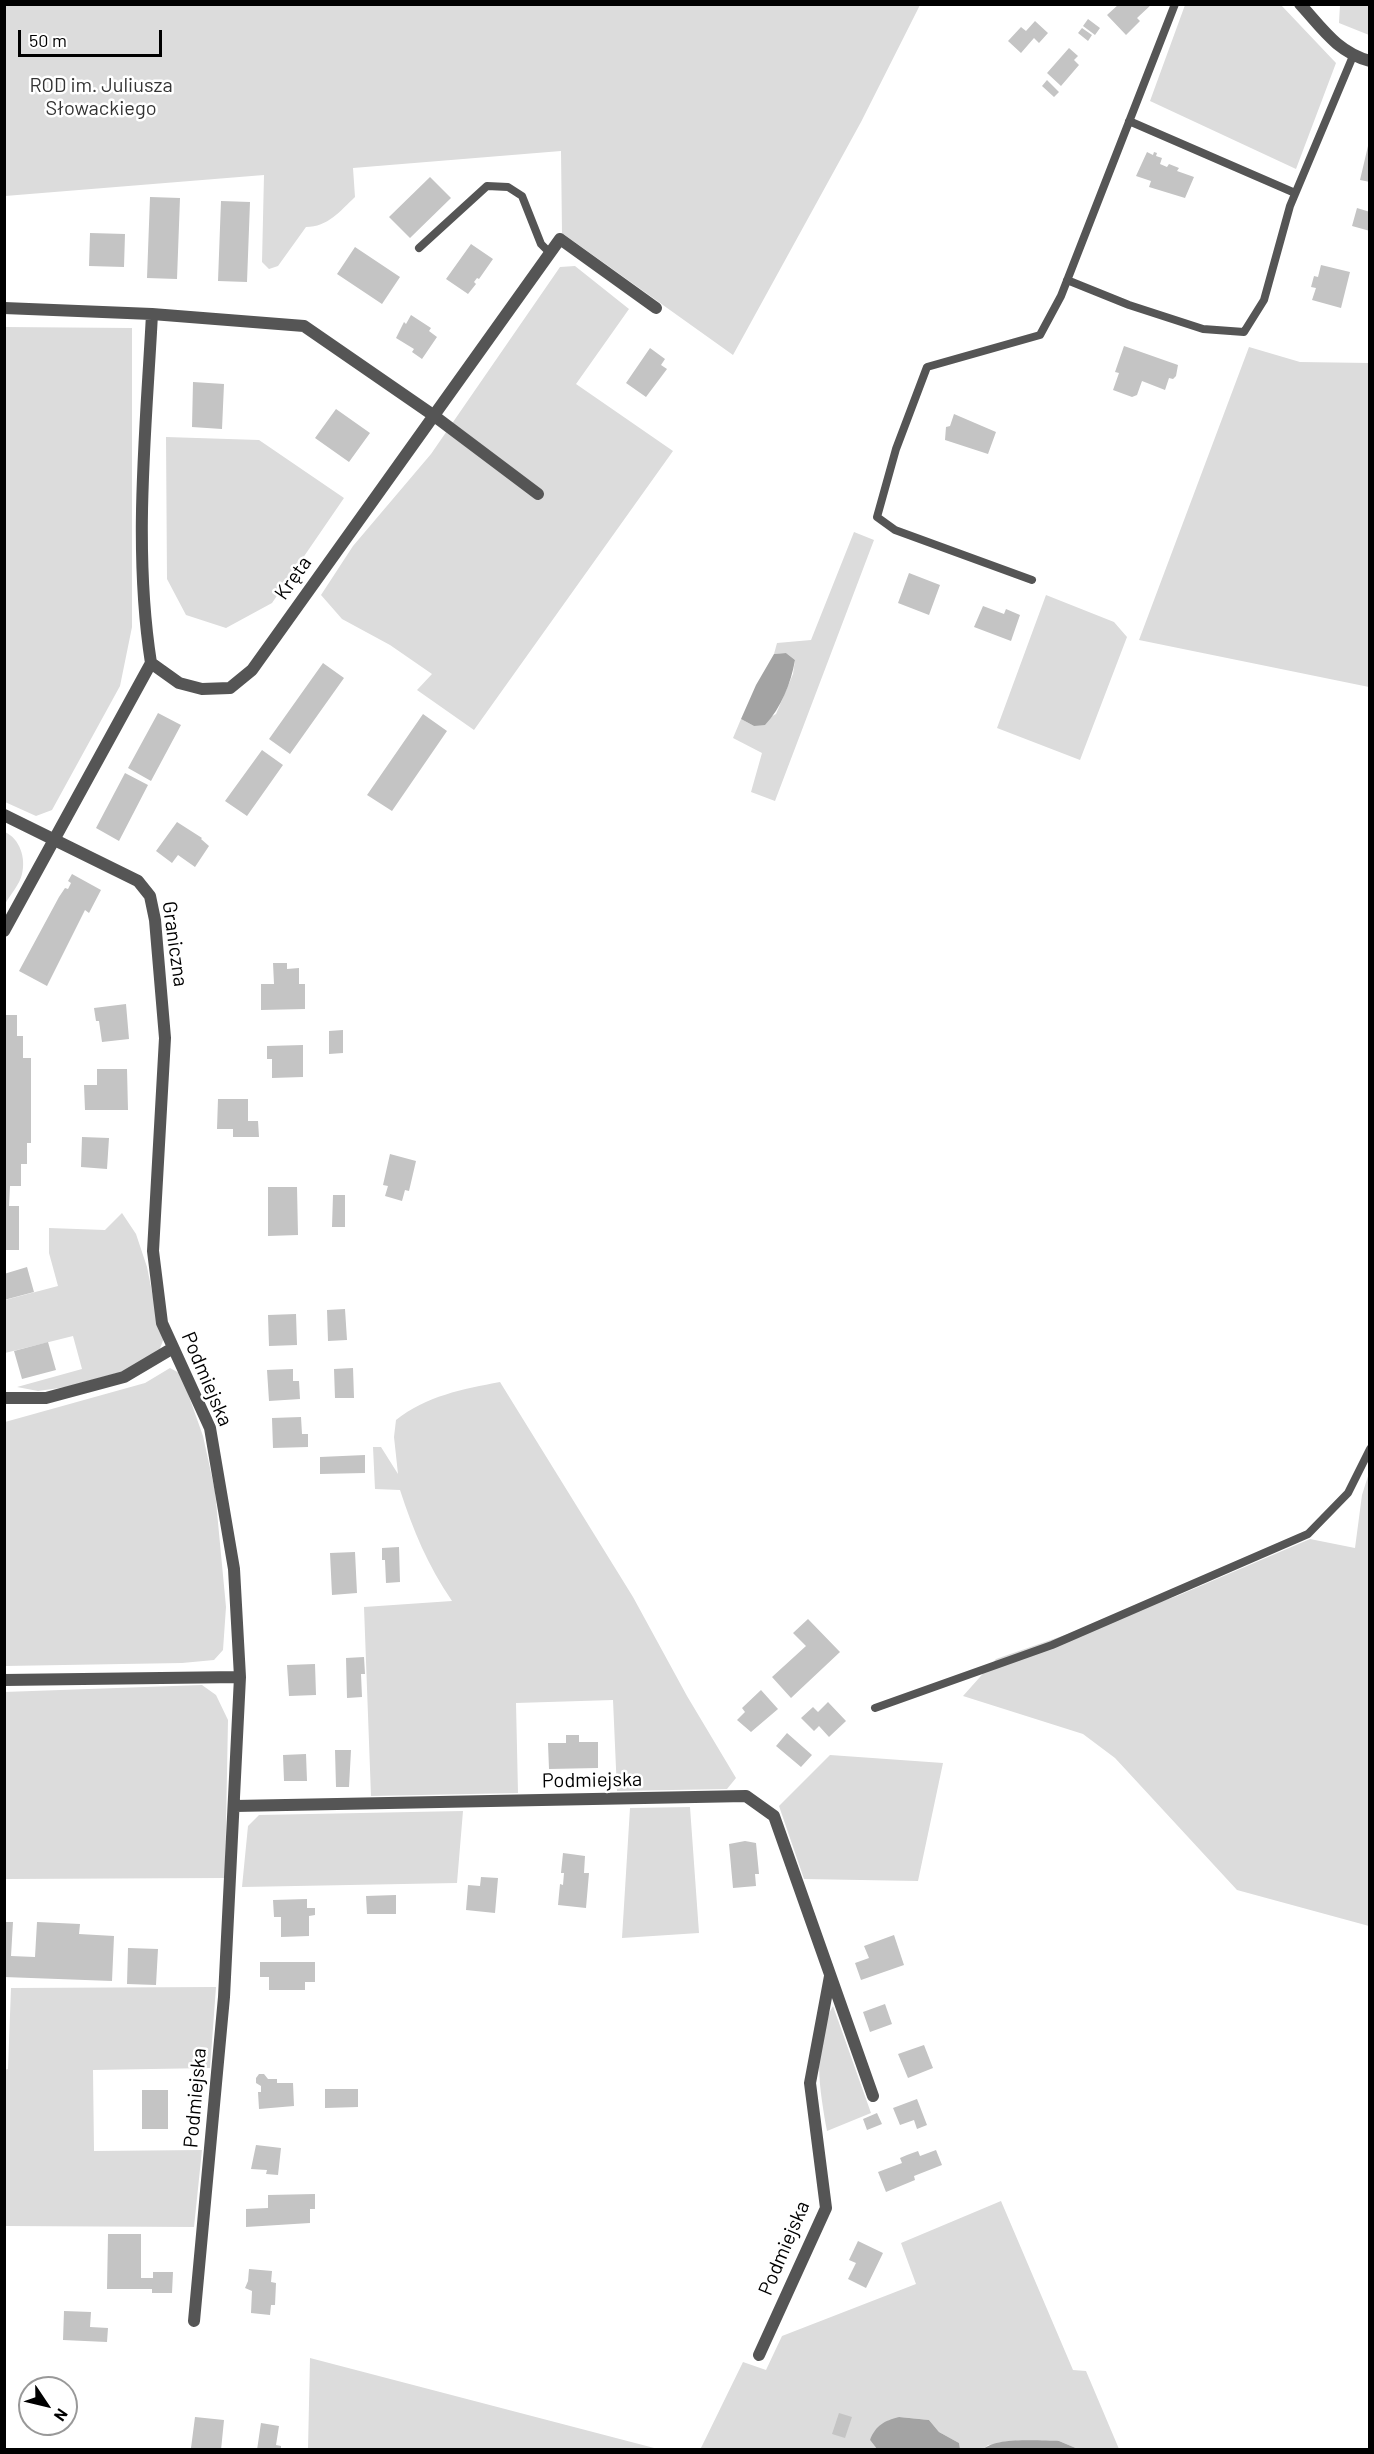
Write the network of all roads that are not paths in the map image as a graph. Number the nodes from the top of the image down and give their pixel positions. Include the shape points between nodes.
1 (1175, 4) edge
2 (1299, 4) edge
3 (1353, 56) junction
4 (1370, 61) edge
5 (1129, 121) junction
6 (1295, 193) junction
7 (419, 248) dead end
8 (550, 254) junction
9 (1067, 280) junction
10 (4, 308) edge
11 (656, 308) dead end
12 (152, 314) junction
13 (433, 415) junction
14 (538, 495) dead end
15 (1032, 580) dead end
16 (151, 663) junction
17 (4, 815) edge
18 (55, 838) junction
19 (4, 931) edge
20 (165, 1038) joint
21 (173, 1348) junction
22 (4, 1398) edge
23 (1370, 1449) edge
24 (240, 1677) junction
25 (4, 1680) edge
26 (875, 1708) dead end
27 (235, 1806) junction
28 (830, 1974) junction
29 (873, 2096) dead end
30 (194, 2321) dead end
31 (759, 2355) dead end

1 - 5 lane
2 - 3 street via 1336,45
3 - 4 street
3 - 6 lane
5 - 6 lane
5 - 9 lane
6 - 9 lane via 1264,300 1244,332 1203,329
7 - 8 lane via 487,186 508,187 522,196 541,244
8 - 11 street via 560,239
8 - 13 street, Kręta
9 - 15 lane via 1040,335 927,367 896,449 878,517 895,530
10 - 12 street
12 - 13 street via 304,326
12 - 16 street via 142,506 144,616
13 - 14 street
13 - 16 street, Kręta via 252,670 230,688 202,689 179,683
16 - 18 street
17 - 18 street, Graniczna
18 - 19 street
18 - 20 street, Graniczna via 138,881 150,896
20 - 21 street, Podmiejska via 153,1251 162,1323
21 - 22 street via 124,1377 46,1398
21 - 24 street, Podmiejska via 210,1428 234,1569
23 - 26 lane via 1348,1492 1308,1534 1052,1645
24 - 25 street
24 - 27 street, Podmiejska
27 - 28 street, Podmiejska via 746,1796 774,1816
27 - 30 street, Podmiejska via 224,1997
28 - 29 street, Podmiejska
28 - 31 street, Podmiejska via 810,2083 826,2208

